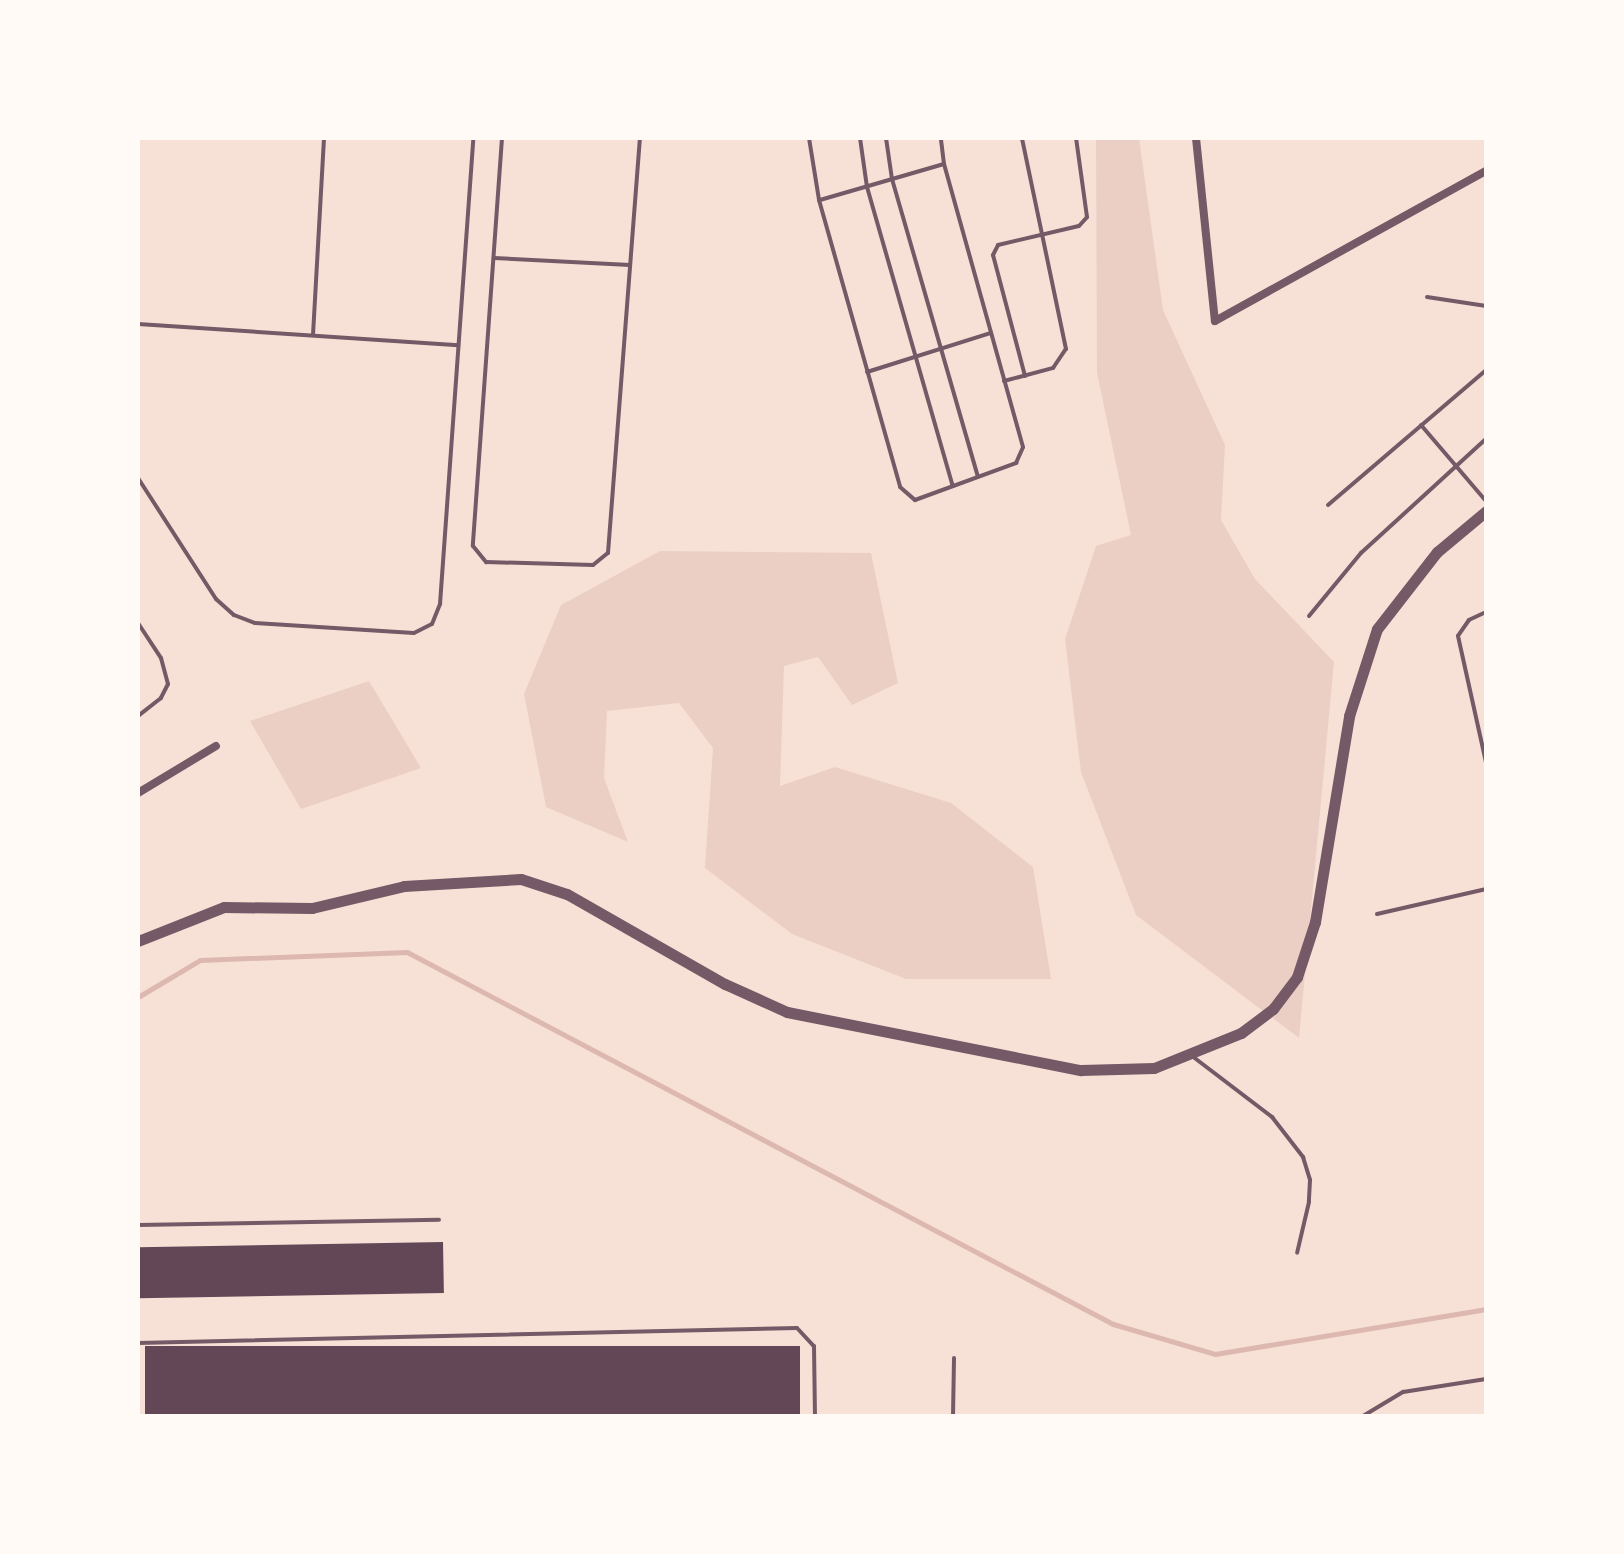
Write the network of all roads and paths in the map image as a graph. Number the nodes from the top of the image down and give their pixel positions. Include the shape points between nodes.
1 (324, 138) edge
2 (473, 138) edge
3 (502, 138) edge
4 (640, 138) edge
5 (809, 138) edge
6 (860, 138) edge
7 (886, 138) edge
8 (941, 138) edge
9 (1022, 138) edge
10 (1076, 138) edge
11 (1196, 138) edge
12 (944, 164) junction
13 (1486, 171) edge
14 (892, 179) junction
15 (867, 187) junction
16 (819, 200) junction
17 (1042, 235) junction
18 (494, 258) junction
19 (630, 265) junction
20 (1427, 297) dead end
21 (1486, 306) edge
22 (138, 324) edge
23 (991, 333) junction
24 (313, 335) junction
25 (458, 345) junction
26 (940, 348) junction
27 (916, 356) junction
28 (1486, 370) edge
29 (867, 372) junction
30 (1025, 376) junction
31 (1004, 381) junction
32 (1421, 425) junction
33 (1486, 439) edge
34 (1455, 465) junction
35 (978, 477) junction
36 (138, 478) edge
37 (953, 486) junction
38 (1486, 501) edge
39 (1328, 505) dead end
40 (1486, 511) edge
41 (1486, 612) edge
42 (1309, 616) dead end
43 (138, 623) edge
44 (138, 716) edge
45 (216, 746) dead end
46 (1486, 762) edge
47 (138, 793) edge
48 (1486, 889) edge
49 (1377, 914) dead end
50 (138, 941) edge
51 (1190, 1055) junction
52 (439, 1220) dead end
53 (138, 1225) edge
54 (1297, 1253) dead end
55 (138, 1343) edge
56 (954, 1358) dead end
57 (1486, 1379) edge
58 (815, 1416) edge
59 (953, 1416) edge
60 (1363, 1416) edge

1 - 24 lane
2 - 25 lane
3 - 18 lane
4 - 19 lane
5 - 16 lane
6 - 15 lane
7 - 14 lane
8 - 12 lane
9 - 17 lane
10 - 17 lane via 1087,217 1079,226
11 - 13 street via 1215,321
12 - 14 lane
12 - 23 lane
14 - 15 lane
14 - 26 lane
15 - 16 lane
15 - 27 lane
16 - 29 lane
17 - 30 lane via 1066,349 1053,368
17 - 30 lane via 998,245 993,255
18 - 19 lane
18 - 19 lane via 473,546 486,562 593,565 608,553
20 - 21 lane
22 - 24 lane
23 - 26 lane
23 - 31 lane
24 - 25 lane
25 - 36 lane via 440,604 432,624 414,633 255,623 234,615 216,599
26 - 27 lane
26 - 35 lane
27 - 29 lane
27 - 37 lane
28 - 32 lane
29 - 37 lane via 900,487 915,500
30 - 31 lane
31 - 35 lane via 1023,447 1016,463
32 - 34 lane
32 - 39 lane
33 - 34 lane
34 - 38 lane
34 - 42 lane via 1361,553
35 - 37 lane
40 - 51 street via 1437,552 1377,629 1349,716 1315,922 1297,977 1258,1022
41 - 46 lane via 1469,620 1458,636
43 - 44 lane via 161,658 168,684 161,698
45 - 47 street
48 - 49 lane
50 - 51 street via 224,907 312,908 404,886 521,879 567,894 735,990 787,1012 1100,1072 1145,1070
51 - 54 lane via 1272,1117 1303,1157 1309,1202
52 - 53 lane
55 - 58 lane via 797,1328 814,1346
56 - 59 lane
57 - 60 lane via 1403,1392

